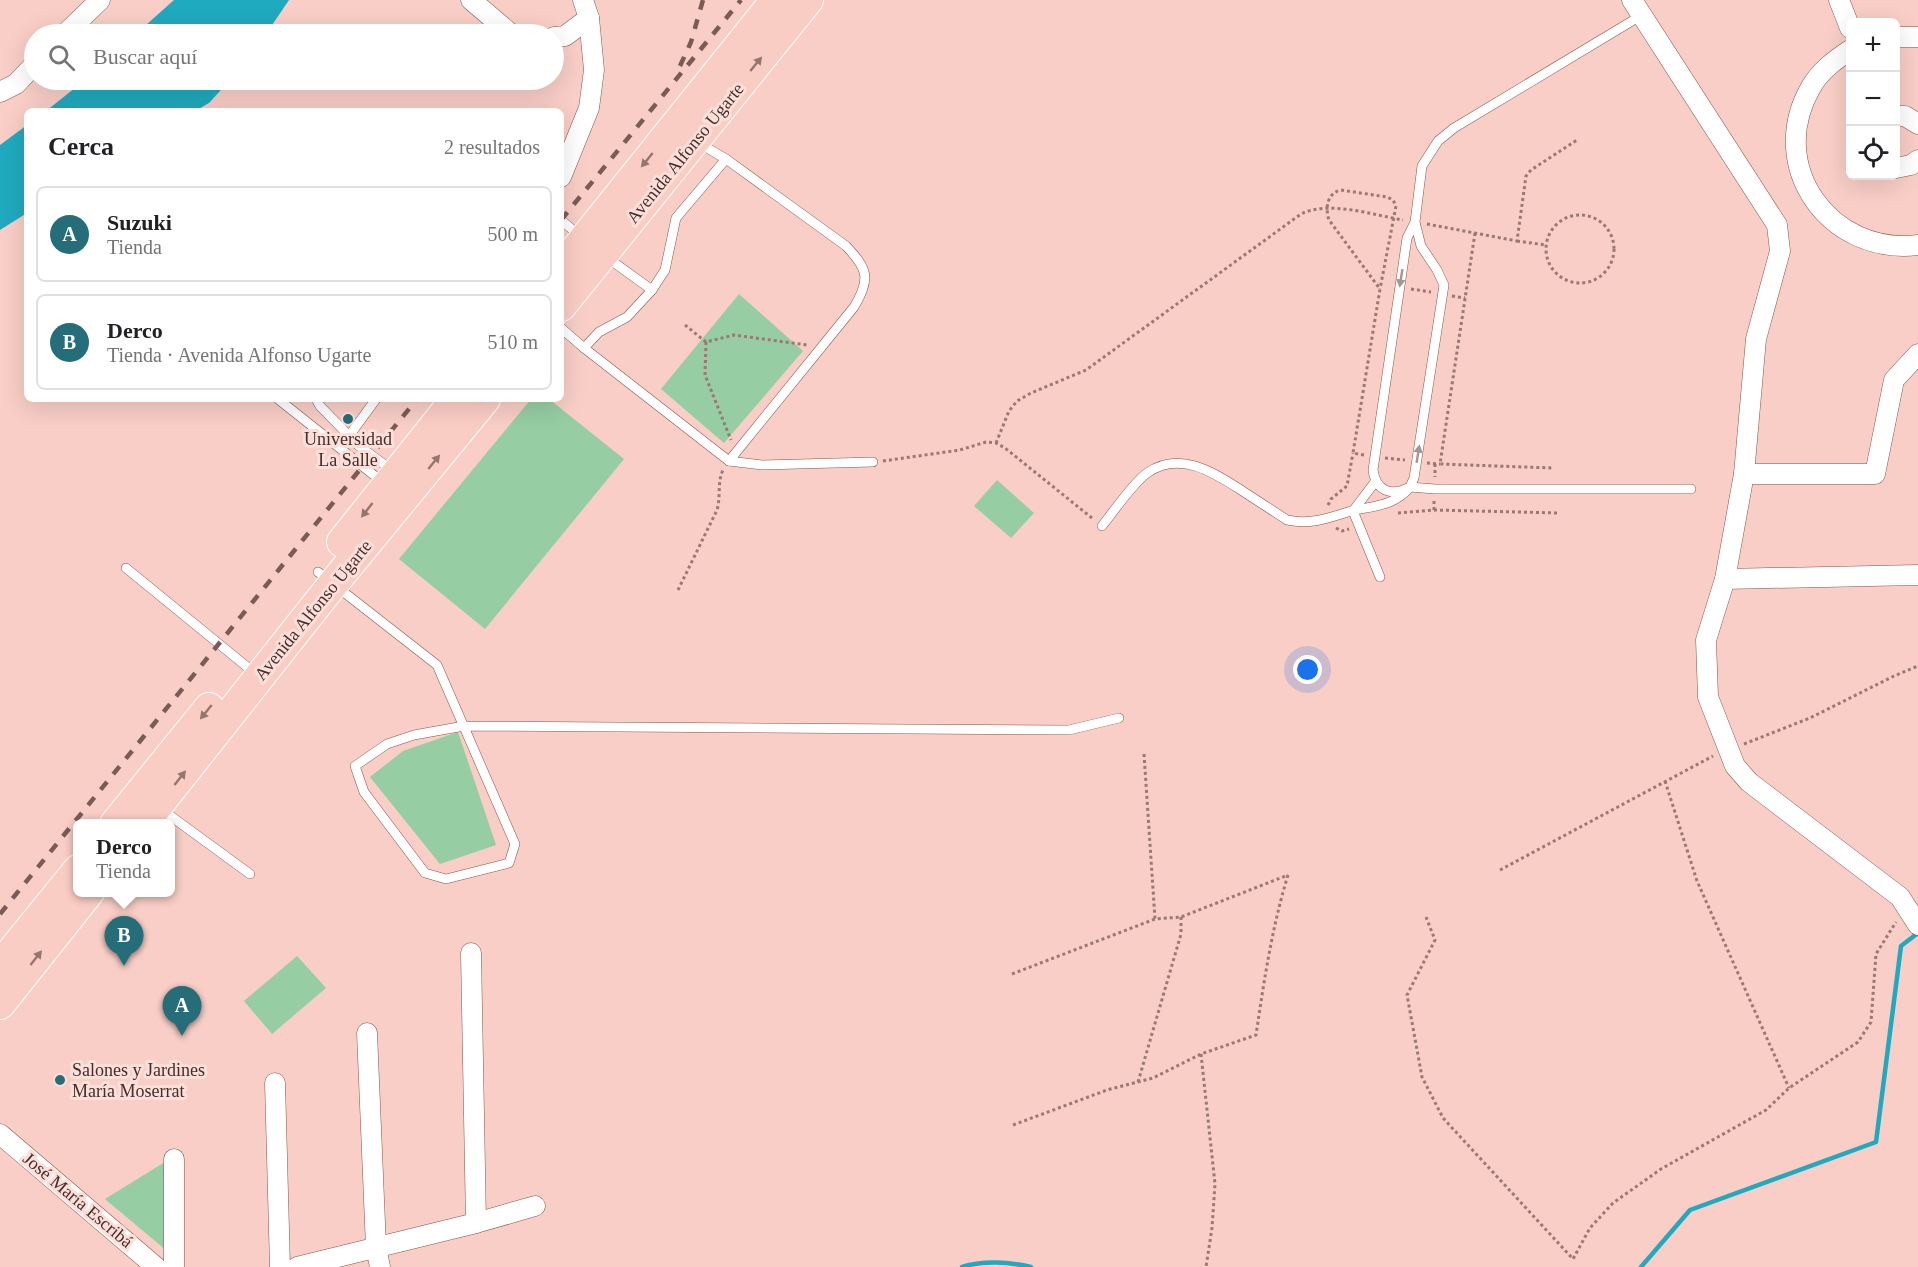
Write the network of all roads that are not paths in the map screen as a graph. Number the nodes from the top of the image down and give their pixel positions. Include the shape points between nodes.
1 (100, 0) edge
2 (471, 0) edge
3 (776, 0) edge
4 (808, 0) edge
5 (1839, 0) edge
6 (1637, 7) edge
7 (586, 9) edge
8 (1847, 18) edge
9 (75, 24) edge
10 (499, 24) edge
11 (564, 36) edge
12 (1900, 37) edge
13 (1918, 37) edge
14 (1846, 53) edge
15 (24, 76) edge
16 (0, 92) edge
17 (1900, 116) edge
18 (1918, 123) edge
19 (685, 133) junction
20 (726, 159) junction
21 (1918, 160) edge
22 (1900, 167) edge
23 (564, 170) edge
24 (1415, 222) junction
25 (564, 223) edge
26 (1918, 245) edge
27 (593, 247) junction
28 (564, 266) edge
29 (652, 290) junction
30 (564, 300) edge
31 (564, 331) edge
32 (584, 348) junction
33 (1918, 354) edge
34 (282, 402) edge
35 (318, 402) edge
36 (374, 402) edge
37 (454, 402) edge
38 (482, 402) edge
39 (349, 436) junction
40 (729, 461) junction
41 (873, 462) road end
42 (1744, 474) junction
43 (1375, 482) junction
44 (400, 486) junction
45 (1410, 487) junction
46 (1691, 489) dead end
47 (1353, 511) junction
48 (1102, 526) road end
49 (126, 568) dead end
50 (1918, 575) edge
51 (1380, 577) dead end
52 (326, 578) junction
53 (1725, 579) junction
54 (252, 671) junction
55 (1119, 718) dead end
56 (464, 726) junction
57 (147, 808) edge
58 (125, 819) edge
59 (164, 819) edge
60 (175, 826) edge
61 (250, 874) dead end
62 (73, 876) edge
63 (85, 897) edge
64 (1912, 915) edge
65 (471, 953) dead end
66 (0, 966) edge
67 (0, 1004) edge
68 (368, 1033) dead end
69 (275, 1083) dead end
70 (0, 1134) edge
71 (174, 1159) dead end
72 (535, 1206) dead end
73 (476, 1223) junction
74 (376, 1247) junction
75 (156, 1267) edge
76 (174, 1267) edge
77 (280, 1267) edge
78 (297, 1267) edge
79 (380, 1267) edge

1 - 9 street
2 - 10 street
3 - 19 main road, Avenida Alfonso Ugarte
19 -> 4 main road, Avenida Alfonso Ugarte
5 - 8 street
6 - 24 lane via 1438,141 1422,166
6 - 42 street via 1778,225 1780,251 1756,339
7 - 11 street
7 - 23 street via 594,70 590,108
12 - 13 street
14 - 26 street via 1831,63 1811,87 1799,116 1796,148 1802,178 1818,206 1840,228 1869,242 1900,248
15 - 16 street
17 - 18 street
19 - 20 lane
19 - 27 main road, Avenida Alfonso Ugarte
20 - 29 lane via 676,218 665,270
20 - 40 lane via 846,246 859,260 866,277 854,307
21 - 22 street
24 -> 43 lane via 1407,238 1374,456
45 -> 24 lane via 1444,285 1421,246
25 - 27 lane
27 - 28 main road, Avenida Alfonso Ugarte
27 - 29 lane
27 - 30 main road, Avenida Alfonso Ugarte
29 - 32 lane via 627,317 599,332
31 - 32 lane
32 - 40 lane
33 - 42 street via 1894,380 1875,474
34 - 44 lane
35 - 39 lane
36 - 39 lane
37 - 44 main road, Avenida Alfonso Ugarte
44 -> 38 main road, Avenida Alfonso Ugarte
39 - 44 lane
40 - 41 lane via 762,465
42 - 53 street
43 - 45 lane via 1393,492
43 - 47 lane
44 - 52 main road, Avenida Alfonso Ugarte
45 - 46 lane
45 - 47 lane via 1397,499
47 - 48 lane via 1318,521 1287,520 1210,470 1177,463 1159,466 1145,474
47 - 51 lane
49 - 54 lane
50 - 53 street
52 - 54 main road, Avenida Alfonso Ugarte
52 - 56 lane via 437,665
53 - 64 street via 1706,640 1708,697 1735,766 1749,782 1899,897
54 - 57 main road, Avenida Alfonso Ugarte
55 - 56 lane via 1069,730
56 - 56 lane via 387,744 354,766 364,792 425,873 446,879 509,863 515,844
57 - 58 main road, Avenida Alfonso Ugarte
57 - 59 lane
60 - 61 lane
62 - 66 main road
67 -> 63 main road
65 - 73 street
68 - 74 street
69 - 77 street
70 - 75 street, José María Escribá
71 - 76 street
72 - 73 street
73 - 74 street
74 - 78 street
74 - 79 street

